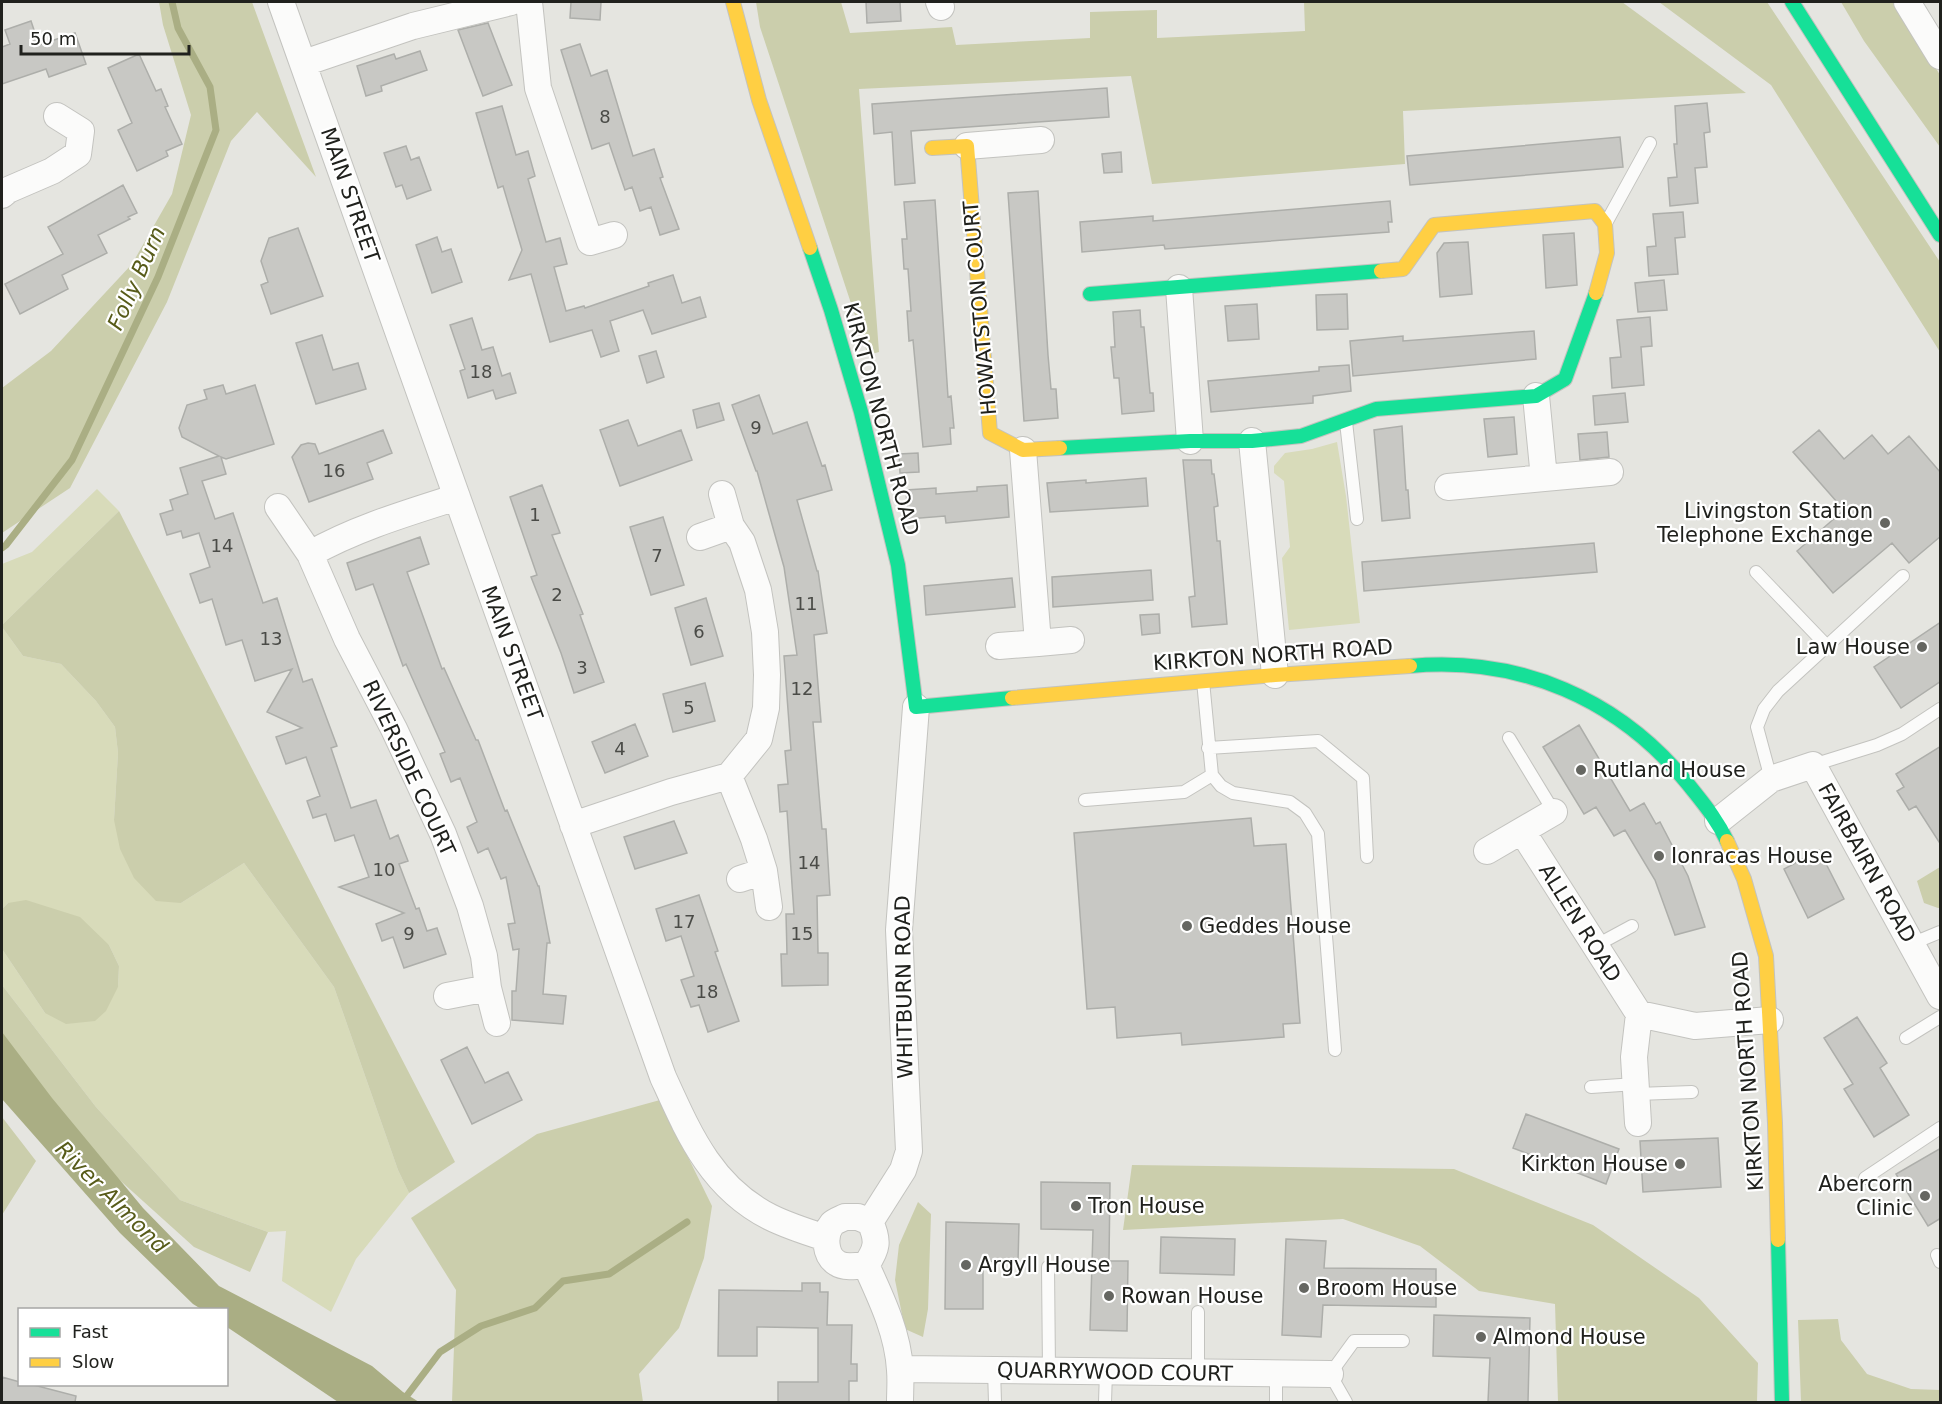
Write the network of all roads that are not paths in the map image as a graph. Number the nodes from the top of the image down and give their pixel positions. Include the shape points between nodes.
1 (281, 2) edge
2 (511, 2) edge
3 (529, 2) edge
4 (733, 2) edge
5 (1792, 2) edge
6 (1907, 2) edge
7 (1941, 56) edge
8 (304, 63) junction
9 (57, 116) dead end
10 (1041, 140) dead end
11 (1650, 143) dead end
12 (967, 146) junction
13 (932, 148) dead end
14 (2, 195) edge
15 (1605, 224) junction
16 (1941, 235) edge
17 (600, 246) dead end
18 (1179, 288) junction
19 (1090, 294) dead end
20 (1536, 396) junction
21 (1346, 421) junction
22 (1190, 441) junction
23 (1252, 441) junction
24 (1023, 450) junction
25 (1610, 472) dead end
26 (1544, 478) junction
27 (1448, 487) dead end
28 (722, 494) dead end
29 (457, 497) junction
30 (278, 507) dead end
31 (1357, 519) dead end
32 (731, 526) junction
33 (700, 537) dead end
34 (310, 554) junction
35 (1756, 572) dead end
36 (1903, 576) dead end
37 (1071, 640) dead end
38 (1038, 643) junction
39 (999, 646) dead end
40 (1827, 646) junction
41 (1275, 675) junction
42 (1203, 681) junction
43 (916, 707) junction
44 (1941, 709) edge
45 (1509, 738) dead end
46 (1208, 748) junction
47 (1813, 765) junction
48 (1212, 775) junction
49 (729, 776) junction
50 (1771, 779) junction
51 (1085, 800) dead end
52 (1554, 812) joint
53 (1718, 821) junction
54 (573, 825) junction
55 (1522, 831) junction
56 (1487, 852) dead end
57 (1367, 857) dead end
58 (769, 907) dead end
59 (1632, 926) dead end
60 (1941, 932) edge
61 (1911, 944) junction
62 (1595, 946) junction
63 (488, 988) junction
64 (447, 996) dead end
65 (1941, 996) edge
66 (1639, 1014) junction
67 (1941, 1017) edge
68 (1770, 1020) junction
69 (497, 1023) dead end
70 (1906, 1038) dead end
71 (1335, 1050) dead end
72 (1591, 1087) dead end
73 (1636, 1089) junction
74 (1692, 1092) dead end
75 (1638, 1124) dead end
76 (1941, 1128) edge
77 (1864, 1178) dead end
78 (870, 1222) junction
79 (826, 1238) junction
80 (866, 1265) junction
81 (1048, 1267) dead end
82 (1198, 1312) dead end
83 (1403, 1341) dead end
84 (900, 1369) junction
85 (994, 1370) junction
86 (1049, 1371) junction
87 (1106, 1371) junction
88 (1198, 1372) junction
89 (1276, 1373) junction
90 (1330, 1374) junction
91 (900, 1402) edge
92 (995, 1402) edge
93 (1105, 1402) edge
94 (1276, 1402) edge
95 (1346, 1402) edge
96 (1782, 1402) edge

1 - 8 street, MAIN STREET
2 - 8 street via 413,26
3 - 17 street via 538,88
4 - 43 main road, KIRKTON NORTH ROAD via 759,100 831,310 861,412 898,565
5 - 16 main road
6 - 7 street
8 - 29 street, MAIN STREET
9 - 14 street via 81,131 78,154
10 - 12 street
11 - 15 lane
12 - 13 main road
12 - 24 main road, HOWATSTON COURT via 990,433
15 - 18 main road via 1595,211 1434,225 1403,269
15 - 20 main road via 1607,253 1574,360 1565,380
18 - 19 main road
18 - 22 street
20 - 21 main road via 1376,409
20 - 26 street
21 - 23 main road via 1301,436
21 - 31 lane
22 - 23 main road
22 - 24 main road
23 - 41 street
24 - 38 street
25 - 26 street
26 - 27 street
28 - 32 street
29 - 34 street via 334,540
29 - 54 street, MAIN STREET
30 - 34 street, RIVERSIDE COURT
32 - 33 street
32 - 49 street via 742,542 758,590 767,675 766,708 759,739
34 - 63 street, RIVERSIDE COURT via 442,834 470,906
35 - 40 lane
36 - 40 lane
37 - 38 street
38 - 39 street
40 - 50 lane via 1764,709 1757,727
41 - 42 main road, KIRKTON NORTH ROAD
41 - 53 main road, KIRKTON NORTH ROAD via 1439,663 1542,680 1588,699 1623,721 1667,758
42 - 43 main road, KIRKTON NORTH ROAD
42 - 46 lane
43 - 78 street, WHITBURN ROAD via 899,930 909,1151 903,1170
44 - 47 lane via 1877,746
45 - 52 lane
46 - 48 lane
46 - 57 lane via 1318,741 1363,778
47 - 50 street, FAIRBAIRN ROAD
47 - 61 street, FAIRBAIRN ROAD
48 - 51 lane via 1184,792
48 - 71 lane via 1233,793 1290,802 1305,813 1318,834
49 - 54 street
49 - 58 street via 754,839 752,875
50 - 53 street, FAIRBAIRN ROAD
52 - 55 street
53 - 68 main road, KIRKTON NORTH ROAD via 1744,879 1766,956
54 - 79 street, MAIN STREET via 663,1077 691,1139 721,1180 750,1205 769,1217
55 - 56 street
55 - 62 street, ALLEN ROAD
59 - 62 lane
60 - 61 lane
61 - 65 street, FAIRBAIRN ROAD
62 - 66 street, ALLEN ROAD
63 - 64 street
63 - 69 street, RIVERSIDE COURT
66 - 68 street via 1695,1026
66 - 73 street via 1634,1057
67 - 70 lane
68 - 96 main road, KIRKTON NORTH ROAD
72 - 73 lane
73 - 74 lane
73 - 75 street
76 - 77 lane
78 - 79 street via 845,1217 832,1224
78 - 80 street via 876,1235 874,1253
79 - 80 street via 827,1251 837,1264
80 - 84 street via 885,1305
81 - 86 lane
82 - 88 lane
83 - 90 lane via 1354,1341
84 - 85 street, QUARRYWOOD COURT
84 - 91 street
85 - 86 street, QUARRYWOOD COURT
85 - 92 lane
86 - 87 street, QUARRYWOOD COURT
87 - 88 street, QUARRYWOOD COURT
87 - 93 lane
88 - 89 street, QUARRYWOOD COURT
89 - 90 street, QUARRYWOOD COURT
89 - 94 lane
90 - 95 lane

